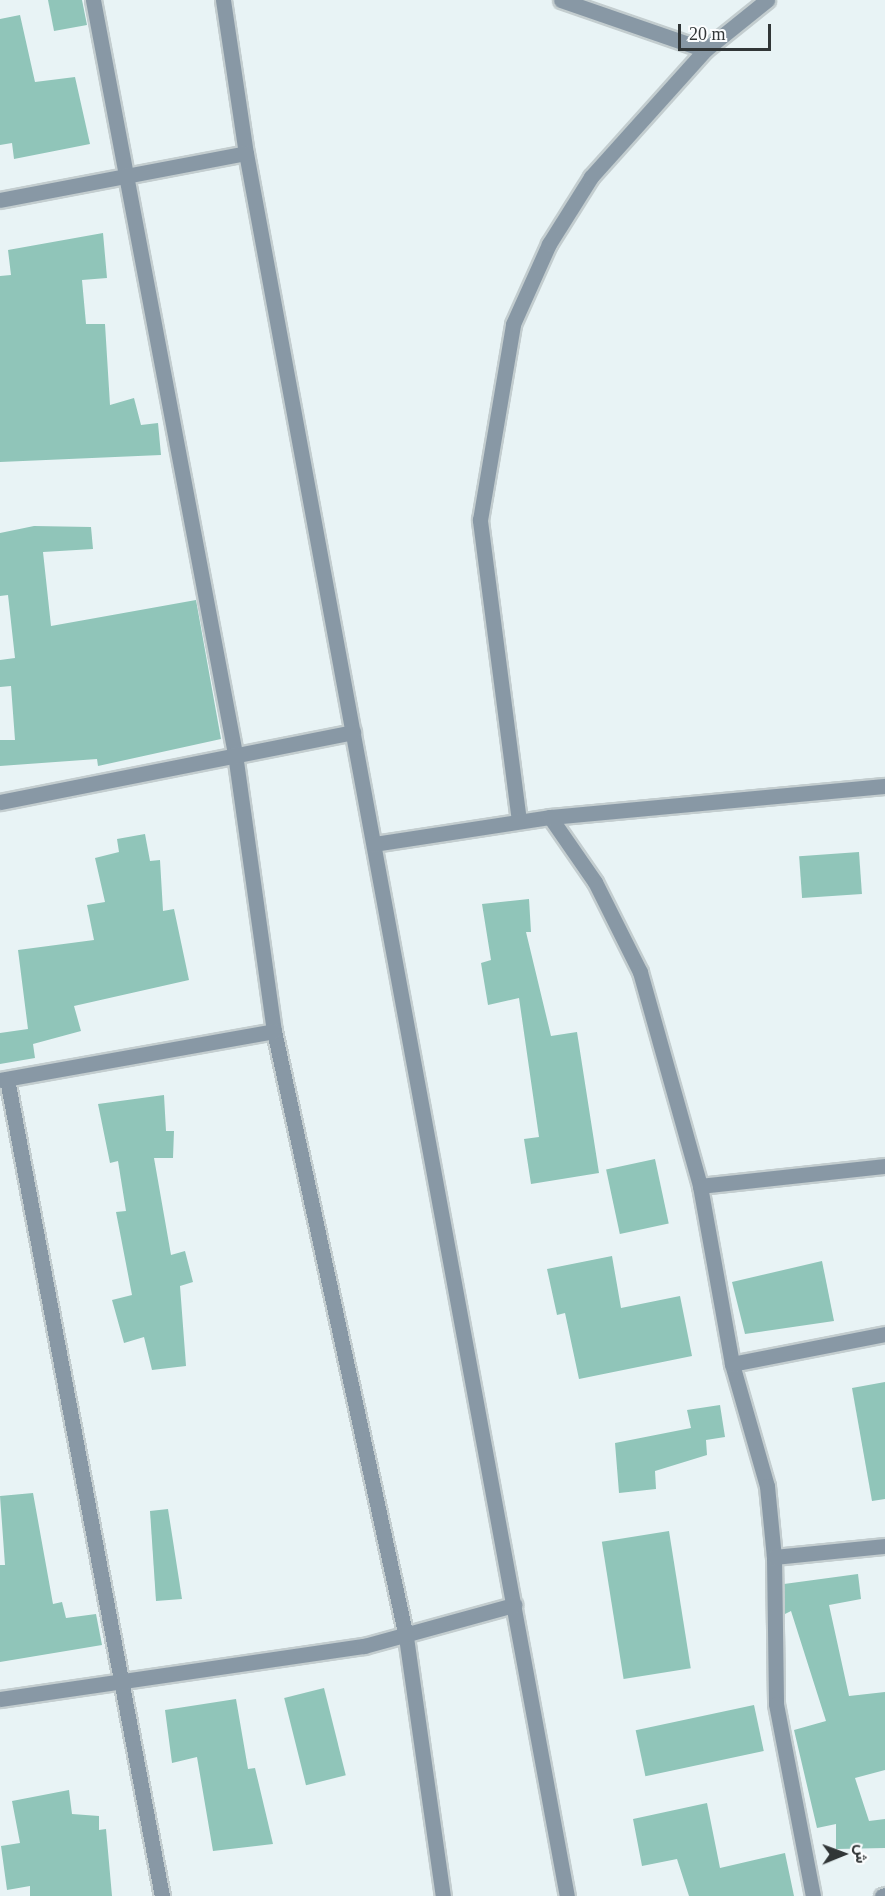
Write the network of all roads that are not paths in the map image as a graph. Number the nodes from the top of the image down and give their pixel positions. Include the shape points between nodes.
1 (93, 0) edge
2 (223, 0) edge
3 (561, 0) edge
4 (767, 0) edge
5 (705, 50) junction
6 (246, 153) junction
7 (127, 176) junction
8 (0, 200) edge
9 (353, 732) junction
10 (235, 754) junction
11 (885, 786) edge
12 (0, 802) edge
13 (550, 818) junction
14 (519, 821) junction
15 (374, 844) junction
16 (274, 1031) junction
17 (3, 1079) edge
18 (885, 1166) edge
19 (700, 1186) junction
20 (885, 1334) edge
21 (732, 1364) junction
22 (885, 1546) edge
23 (774, 1557) junction
24 (514, 1605) junction
25 (406, 1637) junction
26 (122, 1678) junction
27 (0, 1699) edge
28 (162, 1896) edge
29 (443, 1896) edge
30 (567, 1896) edge
31 (813, 1896) edge

1 - 7 street
2 - 6 street
3 - 5 street
4 - 5 street
5 - 14 street via 591,177 549,244 513,324 480,520
6 - 7 street
6 - 9 street
7 - 8 street
7 - 10 street
9 - 10 street
9 - 15 street
10 - 12 street
10 - 16 street
11 - 13 street
13 - 14 street
13 - 19 street via 595,882 640,972
14 - 15 street
15 - 24 street
16 - 17 street
16 - 25 street
17 - 26 street
18 - 19 street
19 - 21 street
20 - 21 street
21 - 23 street via 767,1486
22 - 23 street
23 - 31 street via 776,1704
24 - 25 street
24 - 30 street
25 - 26 street
25 - 29 street
26 - 27 street
26 - 28 street

